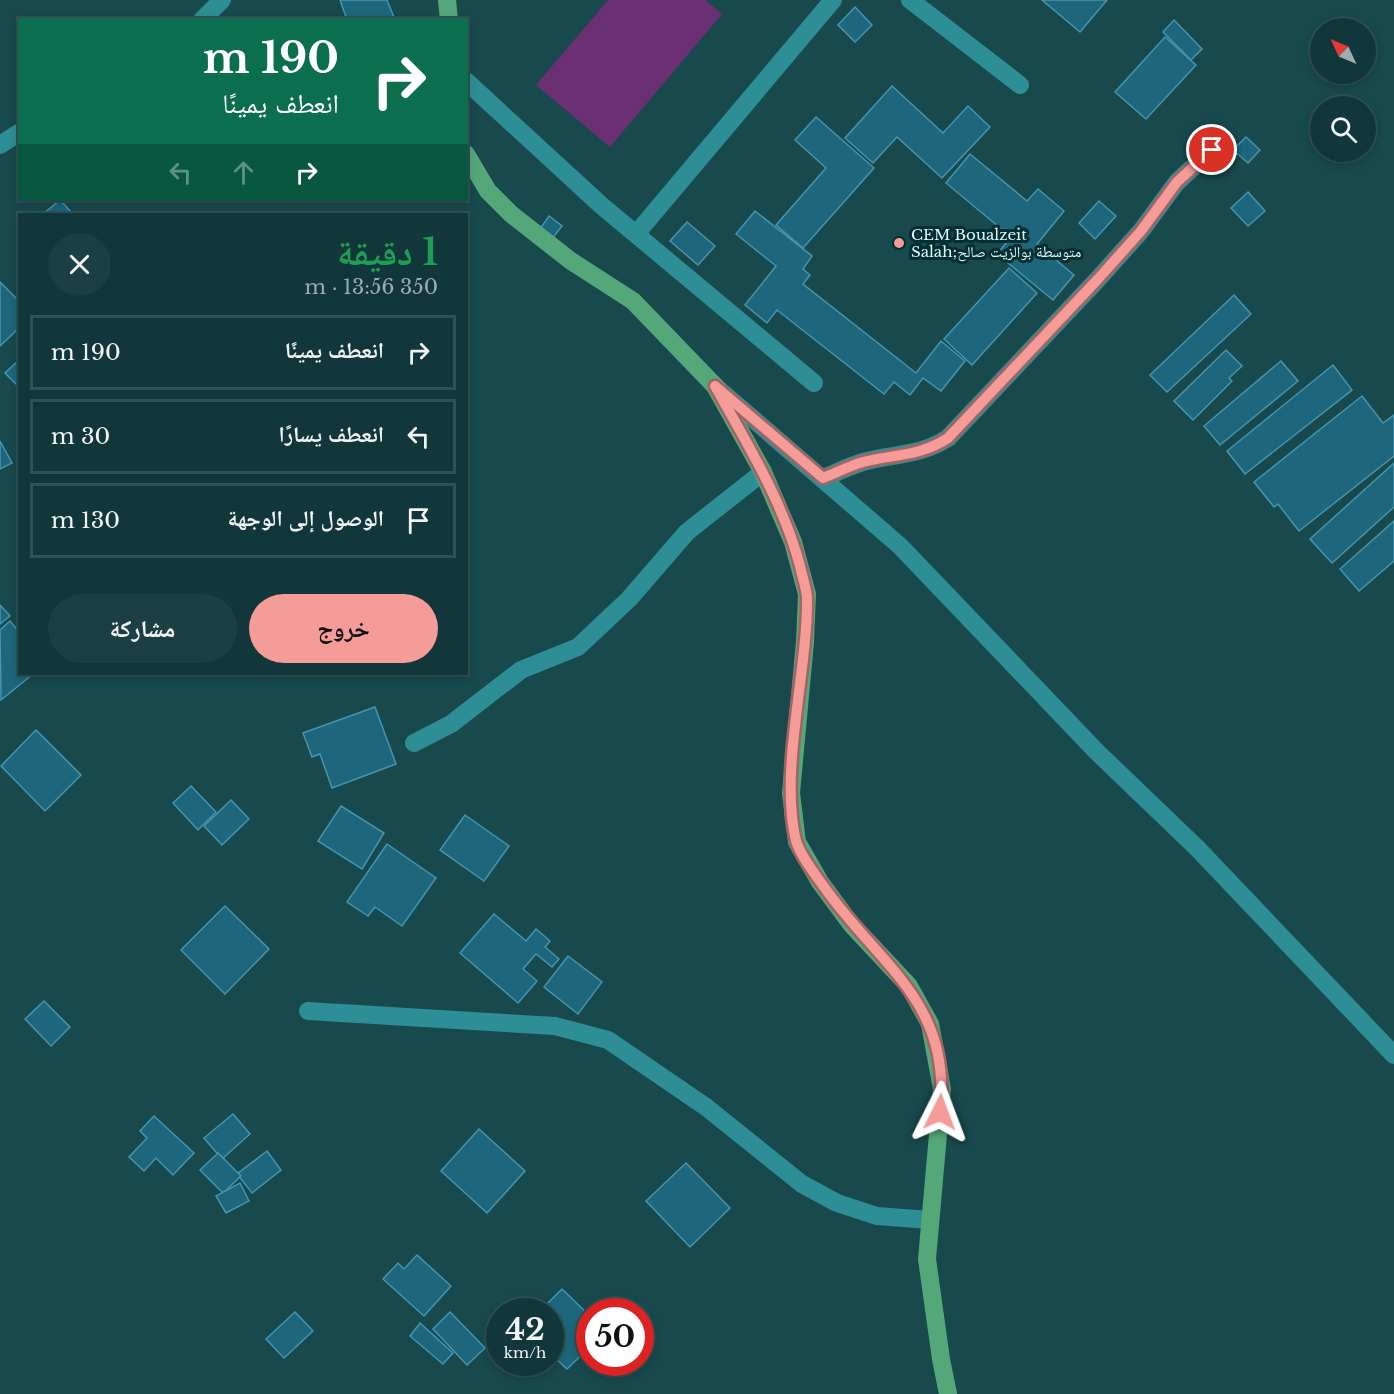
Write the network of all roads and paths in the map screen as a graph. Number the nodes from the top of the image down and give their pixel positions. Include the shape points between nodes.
1 (222, 0) edge
2 (447, 0) edge
3 (833, 0) edge
4 (910, 0) edge
5 (204, 18) edge
6 (449, 18) edge
7 (468, 83) edge
8 (1020, 85) dead end
9 (18, 133) edge
10 (0, 145) edge
11 (1212, 150) dead end
12 (468, 157) edge
13 (636, 234) junction
14 (814, 383) dead end
15 (715, 386) junction
16 (763, 472) junction
17 (823, 478) junction
18 (414, 743) dead end
19 (308, 1011) dead end
20 (1394, 1055) edge
21 (930, 1220) junction
22 (948, 1394) edge

1 - 5 street
2 - 6 main road
3 - 13 street
4 - 8 street
7 - 13 street
9 - 10 street
11 - 17 street via 1177,182 1141,231 948,438 913,454 863,462
12 - 15 main road via 488,191 511,214 571,261 633,301
13 - 14 street
15 - 16 main road
15 - 17 street
16 - 18 street via 687,532 629,599 578,647 521,670 451,724
16 - 21 main road via 793,542 807,594 791,793 797,842 820,882 851,924 909,987 930,1024 942,1089
17 - 20 street via 900,546
19 - 21 street via 555,1026 608,1040 706,1107 802,1184 837,1203 877,1216
21 - 22 main road via 927,1259

